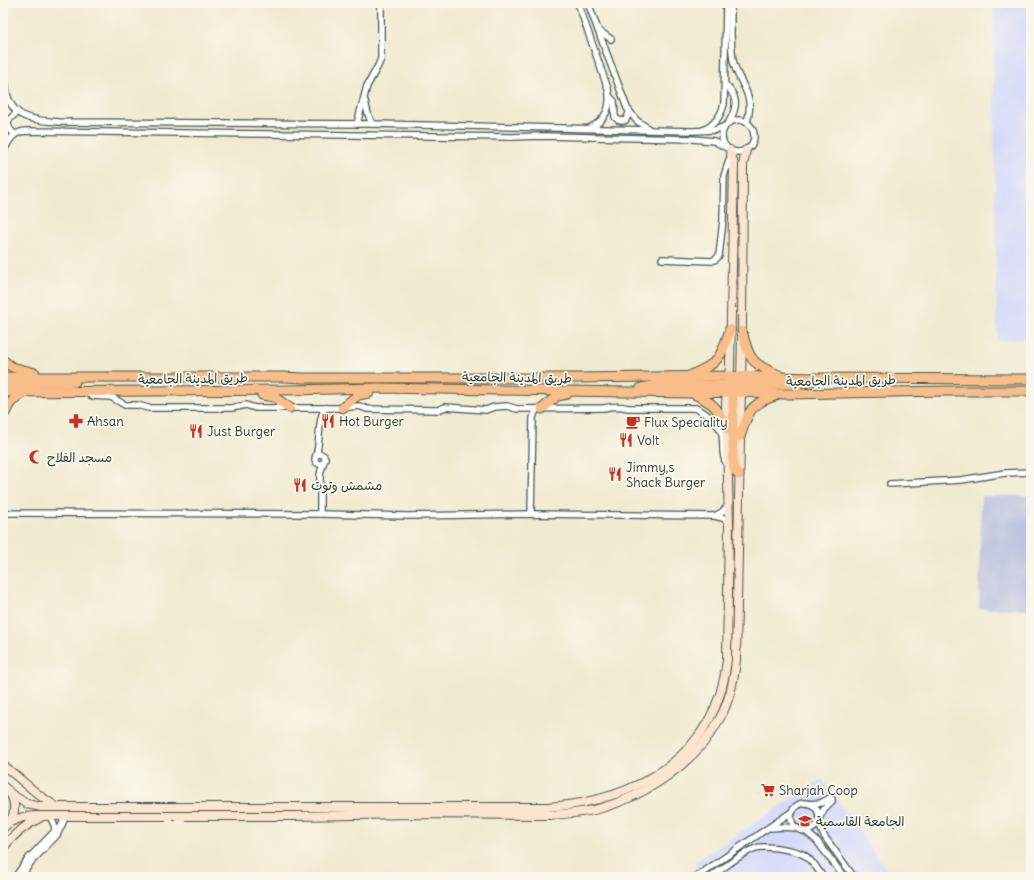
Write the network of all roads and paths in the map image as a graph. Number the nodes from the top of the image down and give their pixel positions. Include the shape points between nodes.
1 (381, 3) edge
2 (578, 3) edge
3 (588, 3) edge
4 (726, 3) edge
5 (731, 3) edge
6 (598, 30) junction
7 (611, 39) dead end
8 (3, 69) edge
9 (725, 84) junction
10 (365, 94) junction
11 (610, 97) junction
12 (18, 112) junction
13 (629, 112) junction
14 (747, 122) junction
15 (357, 124) junction
16 (372, 124) junction
17 (727, 124) junction
18 (541, 127) junction
19 (588, 128) junction
20 (652, 130) junction
21 (701, 131) junction
22 (14, 134) junction
23 (541, 136) junction
24 (730, 150) junction
25 (746, 150) junction
26 (3, 153) edge
27 (662, 259) dead end
28 (730, 329) junction
29 (742, 331) junction
30 (3, 360) edge
31 (39, 376) junction
32 (3, 377) edge
33 (685, 377) junction
34 (784, 377) junction
35 (82, 378) junction
36 (817, 378) junction
37 (1031, 379) edge
38 (3, 384) edge
39 (734, 385) junction
40 (379, 388) junction
41 (250, 390) junction
42 (576, 390) junction
43 (632, 391) junction
44 (1031, 391) edge
45 (3, 392) edge
46 (84, 392) junction
47 (25, 393) junction
48 (690, 393) junction
49 (785, 394) junction
50 (290, 408) junction
51 (313, 408) junction
52 (326, 408) junction
53 (342, 408) junction
54 (526, 409) junction
55 (540, 409) junction
56 (3, 416) edge
57 (320, 421) junction
58 (533, 421) junction
59 (726, 429) junction
60 (740, 438) junction
61 (319, 454) junction
62 (316, 463) junction
63 (323, 463) junction
64 (727, 464) junction
65 (1031, 472) edge
66 (320, 475) junction
67 (739, 475) junction
68 (890, 484) dead end
69 (728, 506) junction
70 (5, 513) edge
71 (320, 514) junction
72 (531, 514) junction
73 (715, 516) junction
74 (729, 523) junction
75 (3, 765) edge
76 (3, 785) edge
77 (11, 794) junction
78 (810, 804) junction
79 (56, 807) junction
80 (793, 811) junction
81 (47, 816) junction
82 (66, 816) junction
83 (819, 820) junction
84 (10, 822) junction
85 (3, 828) edge
86 (797, 828) junction
87 (767, 829) junction
88 (805, 831) junction
89 (3, 848) edge
90 (15, 877) edge
91 (21, 877) edge
92 (696, 877) edge
93 (711, 877) edge
94 (823, 877) edge
95 (844, 877) edge
96 (854, 877) edge

1 - 10 street via 380,59
2 - 11 street
3 - 6 street
4 - 9 street
5 - 14 street via 732,54 750,102
6 - 7 street
6 - 13 street
8 - 12 street via 7,95
9 - 17 street via 736,102 735,112
9 - 21 street via 721,114 714,124
10 - 15 street
10 - 16 street via 366,109
11 - 13 street via 614,101 615,117 618,120 626,120
11 - 19 street via 605,116
12 - 15 street via 32,120 59,122
12 - 22 street via 8,122
13 - 20 street via 638,123
14 - 17 street via 740,119
14 - 25 street via 752,126 755,136 752,146
15 - 16 street
16 - 18 street
17 - 21 street via 715,130
17 - 24 street via 722,136 723,142
18 - 19 street
18 - 23 street
19 - 20 street
20 - 21 street
22 - 23 street via 23,131 73,130 203,134
22 - 26 street
23 - 24 street via 704,140 714,141
24 - 25 street
24 - 27 street via 724,176 719,256 712,260
24 - 28 main road via 734,165
25 - 29 main road via 743,165
28 - 33 main road via 716,361 708,368
28 - 39 main road
29 - 34 main road via 748,352 755,363
29 - 39 main road
30 - 31 main road via 12,367
31 - 32 main road, طريق المدينة الجامعية
31 - 35 main road, طريق المدينة الجامعية
33 - 35 main road, طريق المدينة الجامعية
33 - 39 main road, طريق المدينة الجامعية
34 - 36 main road, طريق المدينة الجامعية
34 - 39 main road, طريق المدينة الجامعية
35 - 38 main road via 68,383
36 - 37 main road, طريق المدينة الجامعية
36 - 39 main road via 803,384
39 - 43 main road via 657,385
39 - 48 main road, طريق المدينة الجامعية
39 - 49 main road, طريق المدينة الجامعية
39 - 59 main road
39 - 60 main road
39 - 67 main road via 733,461 734,469
40 - 41 main road, طريق المدينة الجامعية
40 - 42 main road, طريق المدينة الجامعية
40 - 53 main road via 358,395
41 - 46 main road, طريق المدينة الجامعية
41 - 50 main road via 274,397
42 - 43 main road, طريق المدينة الجامعية
42 - 55 main road via 557,396
43 - 48 main road, طريق المدينة الجامعية
44 - 49 main road, طريق المدينة الجامعية
45 - 47 main road, طريق المدينة الجامعية
46 - 47 main road, طريق المدينة الجامعية
46 - 50 street via 92,396 111,397 124,405 148,408
47 - 56 main road via 16,397
48 - 59 main road via 716,407
49 - 60 main road via 755,405 748,415
50 - 51 street
51 - 52 street
51 - 57 street
52 - 53 street
52 - 57 street
53 - 54 street via 359,406 369,409 438,410 451,407 486,410 507,406
54 - 55 street
54 - 58 street
55 - 58 street via 534,414
55 - 64 street via 610,406 695,408 703,411 722,431 724,458
57 - 61 street
58 - 72 street
59 - 64 main road
60 - 67 main road
61 - 62 street via 314,459
61 - 63 street via 325,457
62 - 63 street
62 - 66 street
63 - 66 street
64 - 69 main road
65 - 68 street via 961,480
66 - 71 street
67 - 82 main road via 736,660 729,697 712,731 692,755 667,776 641,792 596,809 549,815
69 - 73 street
69 - 74 main road
70 - 71 street
71 - 72 street
72 - 73 street
73 - 74 street
74 - 79 main road via 727,660 724,684 718,701 703,729 687,750 663,770 626,791 586,803 548,807
75 - 79 main road
76 - 77 main road
77 - 79 main road via 27,804
77 - 84 main road via 14,799 14,811
78 - 80 street via 802,804
78 - 83 street via 817,810
78 - 83 street via 832,799
80 - 86 street via 792,822
80 - 87 street
81 - 82 main road
81 - 84 main road via 30,816
81 - 89 main road via 22,828
81 - 90 street via 55,827 54,832 24,863
82 - 91 street via 57,836 31,862
83 - 88 street via 813,828
83 - 96 street via 824,836
84 - 85 main road
86 - 87 street
86 - 88 street
87 - 92 street
88 - 95 street via 818,841
93 - 94 street via 744,854 758,848 774,848 805,856

